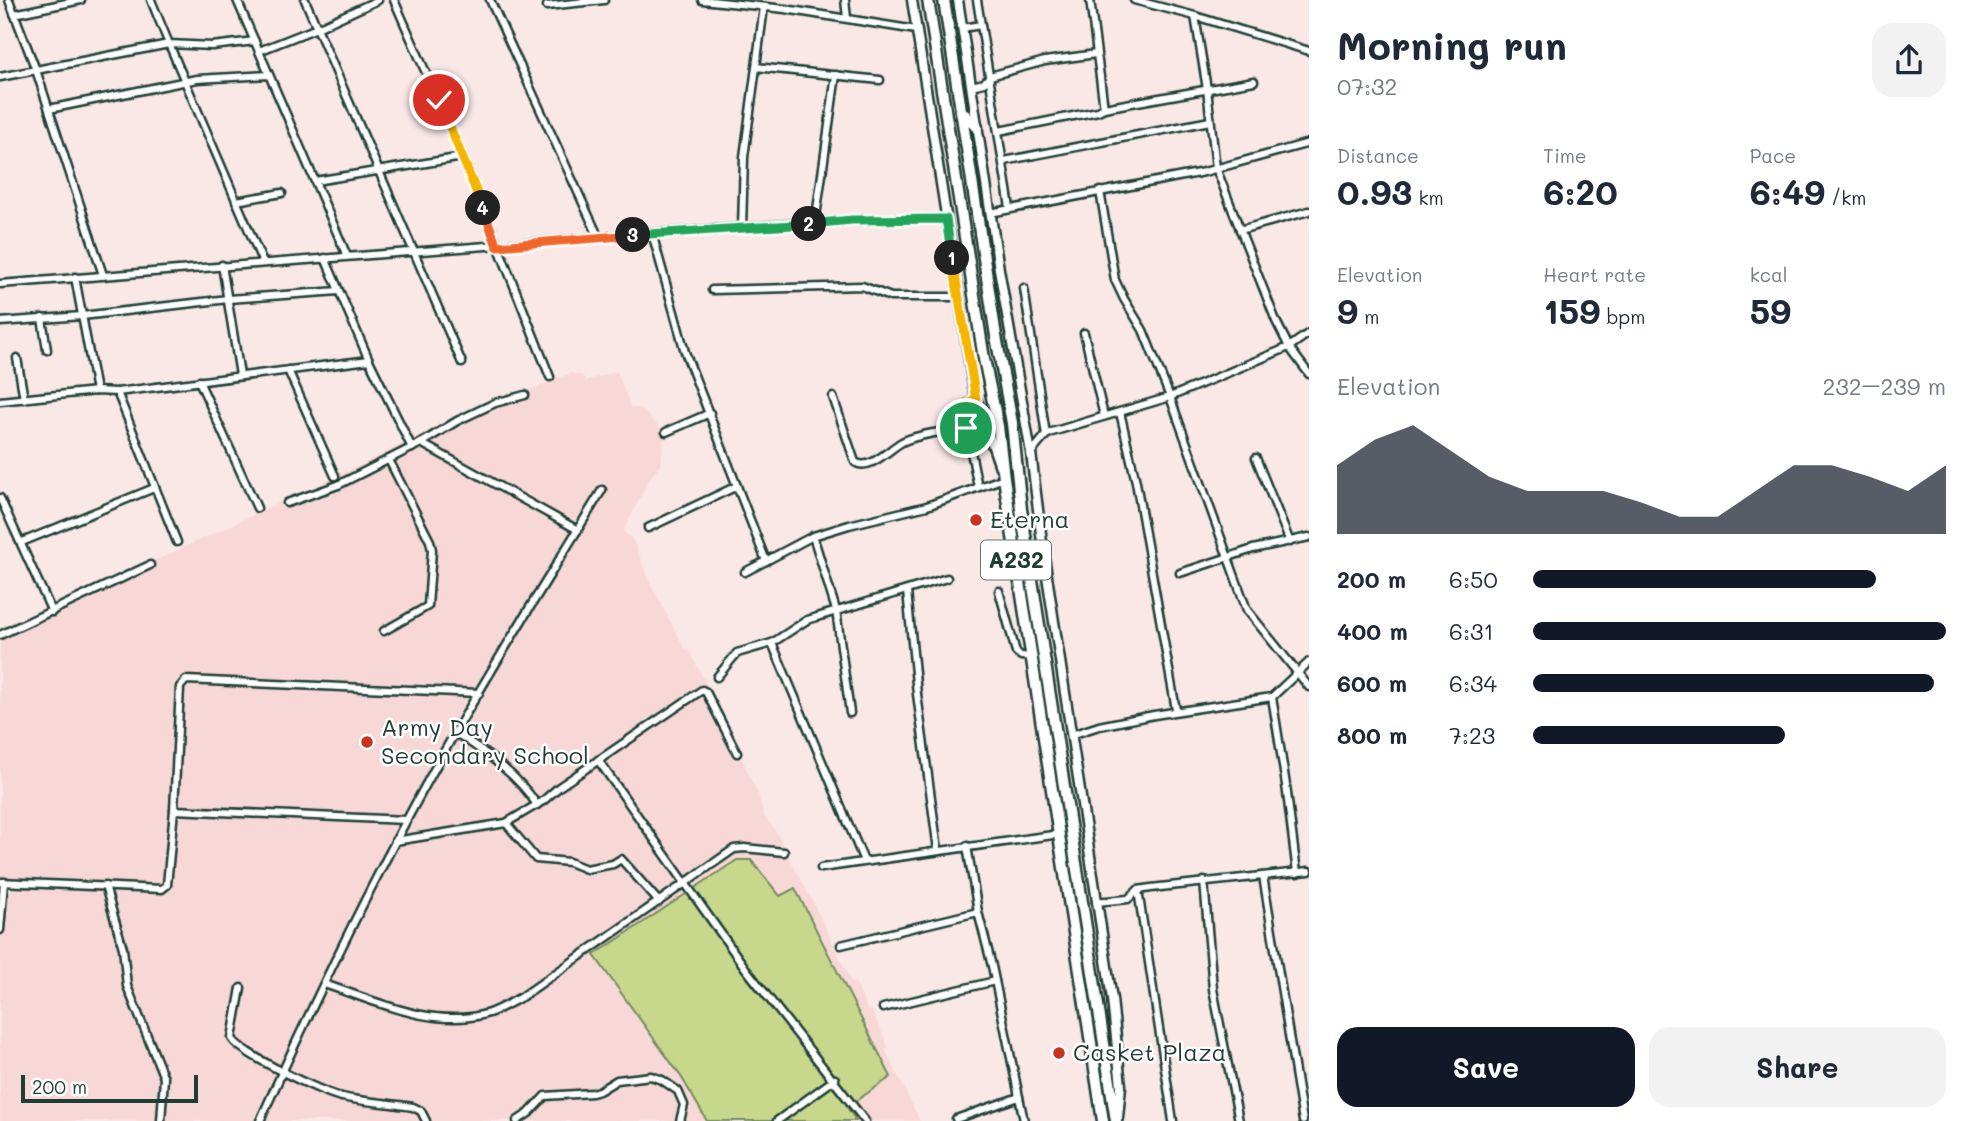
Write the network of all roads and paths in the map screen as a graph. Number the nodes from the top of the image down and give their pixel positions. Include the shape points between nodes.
1 (9, 0) edge
2 (80, 0) edge
3 (151, 0) edge
4 (237, 0) edge
5 (305, 0) edge
6 (377, 0) edge
7 (394, 0) edge
8 (489, 0) edge
9 (604, 0) edge
10 (702, 0) edge
11 (784, 0) edge
12 (845, 0) edge
13 (912, 0) edge
14 (928, 0) edge
15 (944, 0) edge
16 (958, 0) edge
17 (977, 0) edge
18 (1090, 0) edge
19 (1134, 0) edge
20 (720, 1) edge
21 (547, 6) dead end
22 (764, 7) junction
23 (785, 9) junction
24 (13, 14) junction
25 (1195, 16) junction
26 (847, 18) junction
27 (981, 25) junction
28 (317, 28) junction
29 (962, 28) junction
30 (916, 30) junction
31 (255, 41) junction
32 (169, 44) junction
33 (259, 51) junction
34 (1309, 51) edge
35 (1096, 54) junction
36 (756, 67) junction
37 (36, 70) junction
38 (269, 75) junction
39 (836, 75) junction
40 (990, 76) junction
41 (0, 77) edge
42 (880, 80) dead end
43 (1254, 81) dead end
44 (185, 82) junction
45 (971, 86) junction
46 (1207, 89) junction
47 (1104, 108) junction
48 (49, 109) junction
49 (961, 111) junction
50 (1210, 121) junction
51 (977, 127) junction
52 (999, 131) junction
53 (1309, 143) edge
54 (463, 157) junction
55 (1004, 161) junction
56 (1216, 168) junction
57 (379, 170) junction
58 (315, 181) junction
59 (1100, 191) junction
60 (282, 193) dead end
61 (236, 201) junction
62 (1010, 208) junction
63 (990, 213) junction
64 (1308, 213) edge
65 (946, 219) junction
66 (816, 224) junction
67 (741, 228) junction
68 (1240, 230) junction
69 (652, 233) junction
70 (599, 238) junction
71 (497, 246) junction
72 (414, 252) junction
73 (347, 256) junction
74 (325, 258) junction
75 (263, 263) junction
76 (222, 265) junction
77 (103, 275) junction
78 (75, 277) junction
79 (0, 284) edge
80 (1024, 288) dead end
81 (712, 290) dead end
82 (339, 291) junction
83 (958, 297) junction
84 (228, 299) junction
85 (82, 316) junction
86 (42, 318) junction
87 (0, 322) edge
88 (1084, 333) dead end
89 (1309, 333) edge
90 (1289, 347) junction
91 (47, 351) dead end
92 (17, 358) dead end
93 (369, 360) junction
94 (462, 363) dead end
95 (288, 370) junction
96 (1309, 374) edge
97 (240, 375) junction
98 (550, 377) dead end
99 (199, 381) junction
100 (96, 391) junction
101 (117, 392) junction
102 (525, 395) dead end
103 (833, 397) dead end
104 (1170, 397) junction
105 (24, 399) junction
106 (976, 399) junction
107 (0, 401) edge
108 (1120, 412) junction
109 (710, 413) junction
110 (1104, 416) junction
111 (966, 428) junction
112 (666, 432) dead end
113 (1046, 435) junction
114 (421, 443) junction
115 (412, 447) junction
116 (1031, 453) junction
117 (1256, 458) dead end
118 (388, 460) junction
119 (335, 476) dead end
120 (1004, 478) junction
121 (737, 486) junction
122 (978, 487) junction
123 (154, 488) junction
124 (603, 490) dead end
125 (0, 498) edge
126 (287, 503) dead end
127 (257, 508) dead end
128 (648, 528) dead end
129 (578, 530) junction
130 (813, 536) junction
131 (1309, 537) edge
132 (22, 542) junction
133 (177, 542) dead end
134 (1290, 542) junction
135 (1229, 557) junction
136 (766, 561) junction
137 (150, 565) dead end
138 (745, 572) dead end
139 (1180, 573) dead end
140 (947, 578) dead end
141 (907, 591) junction
142 (999, 591) dead end
143 (836, 610) junction
144 (52, 612) junction
145 (384, 631) dead end
146 (0, 635) edge
147 (772, 643) junction
148 (1031, 657) junction
149 (1309, 662) edge
150 (1298, 671) junction
151 (717, 677) dead end
152 (1309, 687) edge
153 (479, 693) junction
154 (1272, 697) junction
155 (1176, 710) junction
156 (850, 713) dead end
157 (456, 733) junction
158 (1071, 736) junction
159 (737, 753) dead end
160 (598, 760) junction
161 (537, 805) junction
162 (174, 810) junction
163 (406, 820) junction
164 (506, 823) junction
165 (1060, 834) junction
166 (395, 841) junction
167 (967, 846) junction
168 (938, 850) junction
169 (784, 852) dead end
170 (864, 861) junction
171 (821, 867) dead end
172 (1309, 871) edge
173 (1297, 873) junction
174 (1264, 876) junction
175 (1204, 881) junction
176 (2, 882) edge
177 (686, 883) junction
178 (105, 886) junction
179 (1138, 890) junction
180 (659, 902) junction
181 (1096, 902) junction
182 (978, 912) junction
183 (0, 930) edge
184 (841, 945) dead end
185 (995, 981) junction
186 (324, 984) junction
187 (241, 988) dead end
188 (883, 1009) dead end
189 (283, 1070) junction
190 (835, 1079) junction
191 (1019, 1097) junction
192 (860, 1114) junction
193 (956, 1119) edge
194 (161, 1121) edge
195 (260, 1121) edge
196 (426, 1121) edge
197 (517, 1121) edge
198 (680, 1121) edge
199 (776, 1121) edge
200 (853, 1121) edge
201 (865, 1121) edge
202 (1024, 1121) edge
203 (1103, 1121) edge
204 (1117, 1121) edge
205 (1173, 1121) edge
206 (1240, 1121) edge
207 (1303, 1121) edge

1 - 24 street
2 - 24 street
3 - 32 street
4 - 31 street
5 - 28 street
6 - 28 street
7 - 54 street
8 - 70 street
9 - 21 street
10 - 20 street
11 - 23 street
12 - 26 street
13 - 30 main road
14 - 120 highway, A232
15 - 49 highway, A232
16 - 29 main road
17 - 27 street
18 - 35 street
19 - 25 street
20 - 22 street
22 - 23 street
22 - 36 street
23 - 26 street
24 - 37 street
25 - 34 street
25 - 46 street
26 - 30 street
27 - 29 street
27 - 40 street
28 - 33 street
28 - 57 street
29 - 45 main road
30 - 65 main road
31 - 32 street
31 - 33 street
32 - 37 street
32 - 44 street
33 - 38 street
35 - 40 street via 1045,61
35 - 47 street
36 - 39 street
36 - 67 street via 744,157
37 - 41 street
37 - 48 street
38 - 44 street
38 - 58 street
39 - 42 street
39 - 66 street
40 - 45 street
40 - 52 street
43 - 46 street
44 - 48 street
44 - 61 street
45 - 51 main road
46 - 47 street
46 - 50 street
47 - 52 street
48 - 77 street
49 - 51 highway
49 - 204 highway, A232
50 - 55 street
50 - 56 street
51 - 63 main road
52 - 55 street
53 - 56 street
54 - 57 street
54 - 71 street
55 - 62 street
56 - 59 street
56 - 68 street
57 - 58 street
57 - 72 street
58 - 73 street
59 - 62 street
59 - 104 street via 1115,280 1143,330
60 - 61 street
61 - 75 street
62 - 63 street
63 - 116 main road
64 - 68 street
65 - 66 street
65 - 83 main road
66 - 67 street
67 - 69 street
68 - 90 street
69 - 70 street
69 - 109 street via 685,352
70 - 71 street
71 - 72 street
71 - 98 street
72 - 73 street
72 - 94 street
73 - 74 street
74 - 75 street
74 - 82 street
75 - 76 street
76 - 77 street
76 - 84 street
77 - 78 street
78 - 79 street
78 - 85 street
80 - 113 street
81 - 83 street via 862,286 891,297
82 - 84 street
82 - 93 street
83 - 106 main road
84 - 85 street
84 - 97 street
85 - 86 street
85 - 100 street
86 - 87 street
86 - 91 street
88 - 110 street
89 - 90 street
90 - 96 street
90 - 104 street
92 - 105 street
93 - 95 street
93 - 115 street
95 - 97 street
95 - 119 street
97 - 99 street
99 - 101 street
99 - 127 street
100 - 101 street
100 - 105 street
101 - 123 street
102 - 114 street via 495,403
103 - 111 street via 858,465 870,463 904,441
104 - 108 street
104 - 135 street
105 - 107 street
106 - 111 street via 965,409
106 - 120 main road
108 - 110 street
108 - 155 street
109 - 112 street
109 - 121 street
110 - 113 street
111 - 122 street
113 - 116 street
114 - 115 street
114 - 129 street
115 - 118 street
116 - 158 main road
117 - 134 street
118 - 126 street
118 - 145 street via 432,550 428,606
120 - 122 street
120 - 148 highway, A232
121 - 128 street
121 - 136 street
122 - 130 street via 927,506
123 - 132 street
123 - 133 street
124 - 129 street
125 - 132 street
129 - 153 street
130 - 136 street
130 - 143 street
131 - 134 street
132 - 144 street
134 - 135 street
135 - 139 street
135 - 150 street via 1247,610
136 - 138 street
137 - 144 street
140 - 141 street
141 - 143 street
141 - 168 street
142 - 148 street via 1016,652
143 - 147 street via 807,620
143 - 156 street
144 - 146 street
147 - 151 street via 737,653
147 - 170 street
148 - 165 highway, A232
149 - 150 street
150 - 152 street
150 - 154 street
153 - 157 street
153 - 162 street via 186,680 180,687
154 - 155 street
154 - 173 street
155 - 158 street
157 - 161 street via 480,749
157 - 163 street
158 - 181 main road
159 - 160 street via 704,690
160 - 161 street
160 - 177 street
161 - 164 street
162 - 163 street
162 - 178 street via 167,885 162,889
163 - 166 street
164 - 166 street
164 - 180 street via 536,859 569,862 586,869 621,859
165 - 167 street
165 - 203 highway, A232
166 - 186 street
167 - 168 street
167 - 182 street
168 - 170 street
169 - 177 street via 734,849
170 - 171 street
172 - 173 street
173 - 174 street
174 - 175 street
174 - 207 street
175 - 179 street
175 - 206 street via 1213,989
176 - 178 street
176 - 183 street
177 - 180 street
177 - 190 street via 746,969
178 - 194 street via 123,948 127,986 164,1078
179 - 181 street via 1128,899
179 - 205 street
180 - 186 street via 523,996 489,1013 432,1018
181 - 204 main road via 1121,1086
182 - 184 street
182 - 185 street
185 - 188 street
185 - 191 street
186 - 189 street
187 - 189 street via 233,1042
189 - 195 street
189 - 196 street via 341,1097 413,1107
190 - 192 street
190 - 199 street
191 - 193 street
191 - 202 street
192 - 200 street
192 - 201 street
197 - 198 street via 545,1096 592,1093 638,1076 662,1080 678,1091 684,1105

